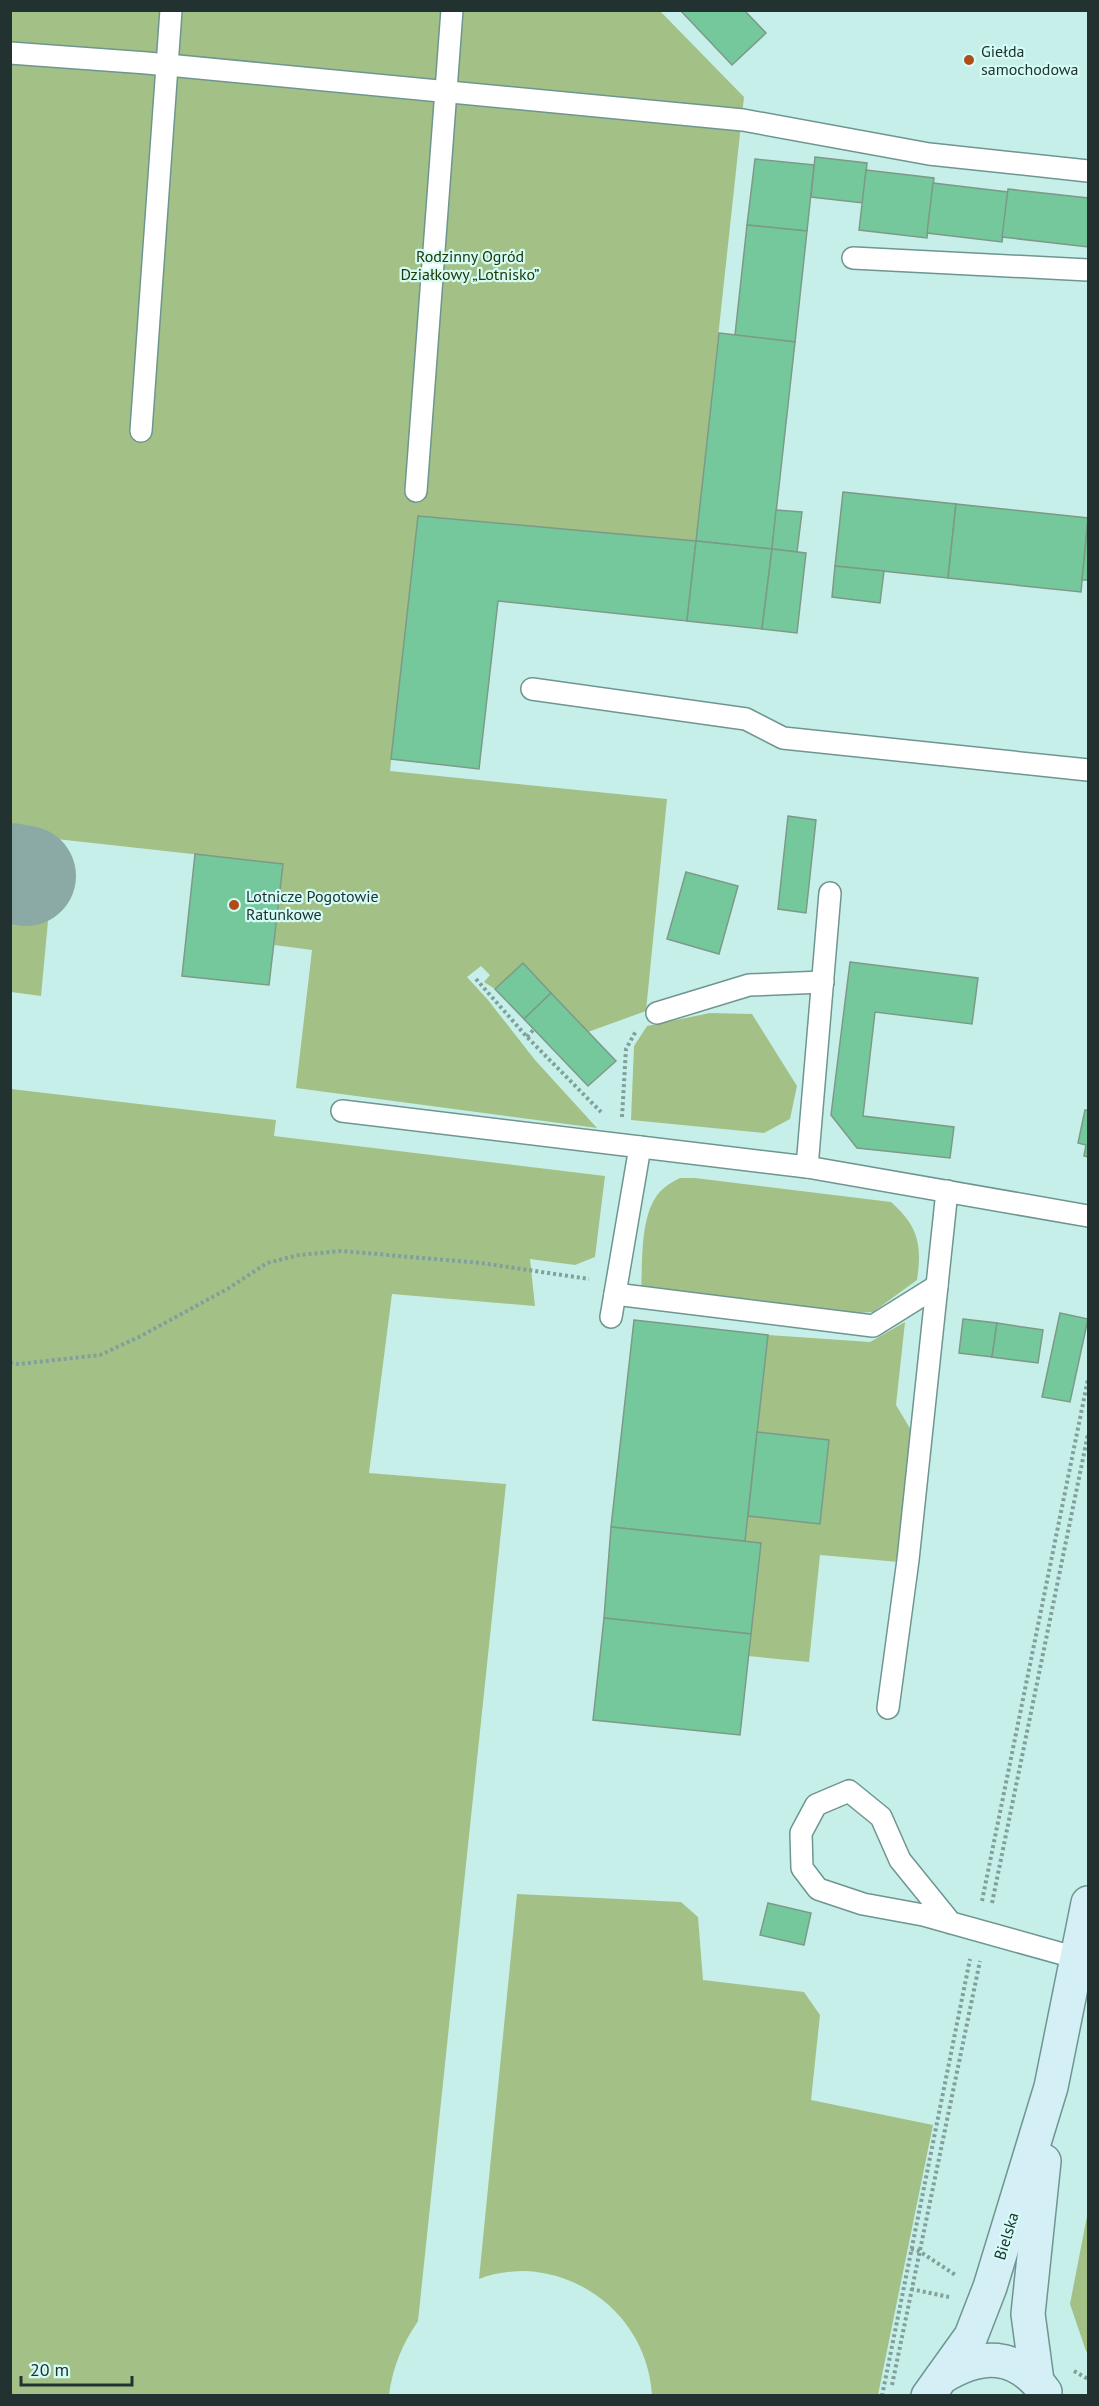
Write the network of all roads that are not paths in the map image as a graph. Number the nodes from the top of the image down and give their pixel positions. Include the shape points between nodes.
1 (171, 10) edge
2 (452, 10) edge
3 (10, 53) edge
4 (167, 66) junction
5 (446, 92) junction
6 (1089, 171) edge
7 (853, 258) dead end
8 (1089, 270) edge
9 (141, 431) dead end
10 (416, 491) dead end
11 (532, 689) dead end
12 (1089, 770) edge
13 (830, 893) dead end
14 (823, 982) junction
15 (657, 1013) road end
16 (342, 1111) dead end
17 (627, 1141) junction
18 (807, 1167) junction
19 (946, 1191) junction
20 (1089, 1216) edge
21 (936, 1286) junction
22 (616, 1289) junction
23 (611, 1317) dead end
24 (888, 1708) dead end
25 (1089, 1903) edge
26 (951, 1923) junction
27 (1077, 1958) junction
28 (1051, 2087) junction
29 (935, 2386) edge
30 (1043, 2388) edge

1 - 4 lane
2 - 5 lane
3 - 4 lane
4 - 5 lane
4 - 9 lane
5 - 6 lane via 743,120 929,154
5 - 10 lane
7 - 8 lane
11 - 12 lane via 746,719 783,738
13 - 14 lane
14 - 15 lane via 749,985
14 - 18 lane
16 - 17 lane
17 - 18 lane
17 - 22 lane
18 - 19 lane
19 - 20 lane
19 - 21 lane
21 - 22 lane via 873,1326
21 - 24 lane via 908,1560
22 - 23 lane
25 - 27 main road, Bielska
26 - 26 lane via 863,1904 818,1889 802,1868 801,1833 816,1805 849,1791 881,1816 900,1860
26 - 27 lane
27 - 28 main road, Bielska
28 - 29 main road, Bielska via 984,2305 971,2336
28 - 30 main road, Bielska via 1028,2314
29 - 30 main road, Bielska via 962,2365 984,2359 1023,2369

